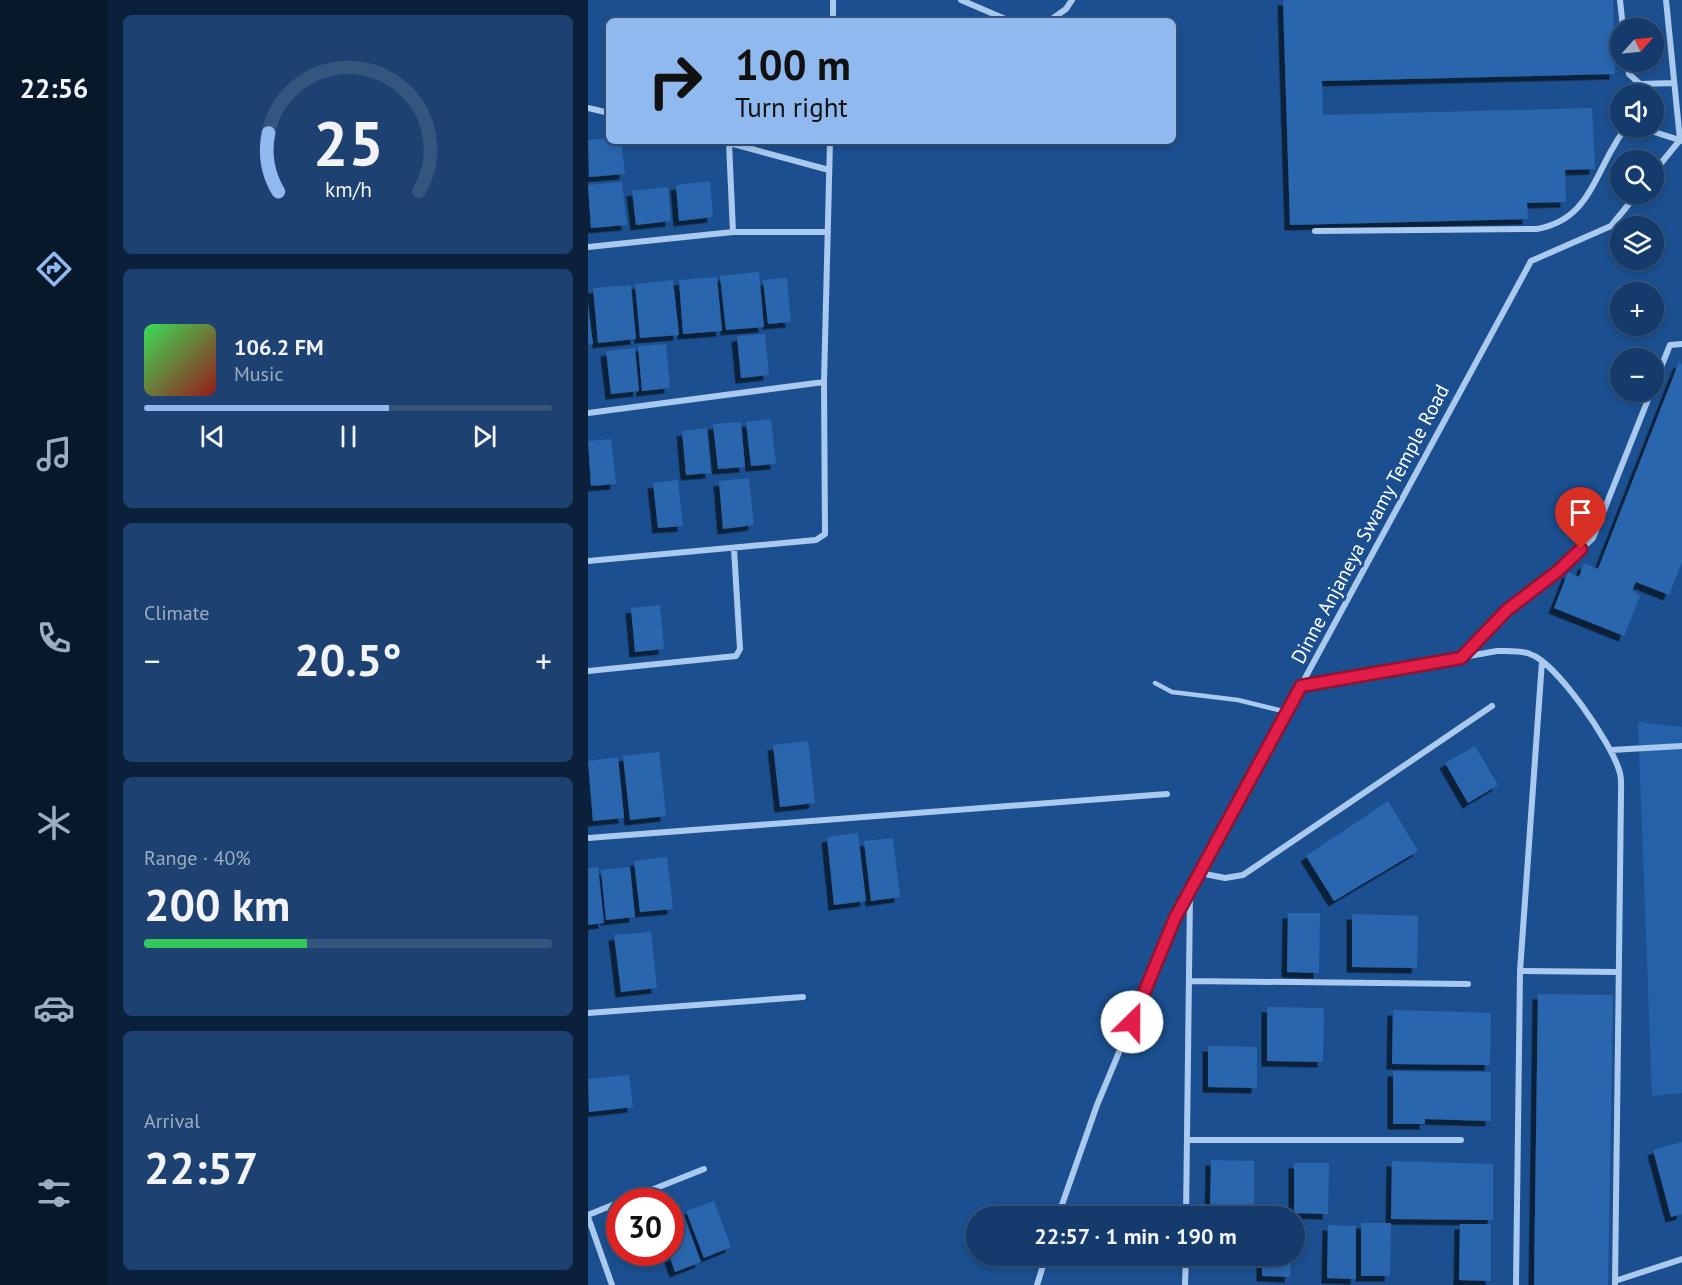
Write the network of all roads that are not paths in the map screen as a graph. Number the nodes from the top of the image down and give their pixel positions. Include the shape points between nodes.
1 (833, 0) edge
2 (961, 0) edge
3 (1072, 0) edge
4 (1620, 0) edge
5 (1666, 0) edge
6 (832, 18) edge
7 (1003, 18) edge
8 (1053, 18) edge
9 (1622, 18) edge
10 (1629, 72) edge
11 (1674, 83) junction
12 (588, 108) edge
13 (606, 112) edge
14 (1664, 135) edge
15 (1620, 138) edge
16 (1681, 141) edge
17 (726, 144) edge
18 (733, 144) edge
19 (830, 144) edge
20 (1664, 160) edge
21 (829, 170) junction
22 (1629, 204) edge
23 (828, 231) junction
24 (1315, 231) dead end
25 (733, 232) junction
26 (588, 247) edge
27 (1682, 344) edge
28 (1664, 360) edge
29 (824, 382) junction
30 (1647, 402) edge
31 (588, 412) edge
32 (734, 549) junction
33 (588, 561) edge
34 (1461, 658) junction
35 (1542, 661) junction
36 (588, 671) edge
37 (1155, 683) dead end
38 (1301, 686) junction
39 (1492, 706) dead end
40 (1287, 712) junction
41 (1682, 746) edge
42 (1611, 750) junction
43 (1167, 794) dead end
44 (588, 838) edge
45 (1200, 873) junction
46 (1190, 891) junction
47 (1520, 971) junction
48 (1618, 972) junction
49 (1189, 981) junction
50 (1468, 984) dead end
51 (803, 997) dead end
52 (588, 1013) edge
53 (1187, 1140) junction
54 (1461, 1140) dead end
55 (704, 1169) dead end
56 (656, 1188) edge
57 (1062, 1206) edge
58 (1186, 1206) edge
59 (606, 1208) edge
60 (588, 1216) edge
61 (1682, 1259) edge
62 (1043, 1266) edge
63 (1186, 1266) edge
64 (1615, 1283) edge
65 (612, 1285) edge
66 (1037, 1285) edge
67 (1185, 1285) edge
68 (1516, 1285) edge

1 - 6 street
2 - 7 street
3 - 8 street
4 - 9 street
5 - 11 street
10 - 11 street via 1640,84
11 - 16 street
12 - 13 street
14 - 16 street
15 - 24 street via 1581,206 1554,226
16 - 20 street
17 - 25 street
18 - 21 street
19 - 21 street
21 - 23 street
22 - 38 street, Dinne Anjaneya Swamy Temple Road via 1611,226 1531,261
23 - 25 street
23 - 29 street
25 - 26 street
27 - 28 street via 1670,345
29 - 31 street
29 - 32 street via 825,534 816,540
30 - 34 street via 1593,538 1507,610
32 - 33 street
32 - 36 street via 740,649 736,656
34 - 35 street via 1513,651 1530,653
34 - 38 street
35 - 42 street via 1583,708
35 - 47 street
37 - 40 lane via 1172,692 1238,700
38 - 40 street, Dinne Anjaneya Swamy Temple Road
39 - 45 street via 1243,875 1224,878
40 - 45 street, Dinne Anjaneya Swamy Temple Road
41 - 42 street
42 - 48 street via 1620,773 1621,794
43 - 44 street
45 - 46 street, Dinne Anjaneya Swamy Temple Road
46 - 49 street
46 - 57 street, Dinne Anjaneya Swamy Temple Road via 1175,918 1097,1106
47 - 48 street
47 - 68 street
48 - 64 street
49 - 50 street
49 - 53 street
51 - 52 street
53 - 54 street
53 - 58 street
55 - 56 street
59 - 60 street
60 - 65 street
61 - 64 street
62 - 66 street
63 - 67 street

